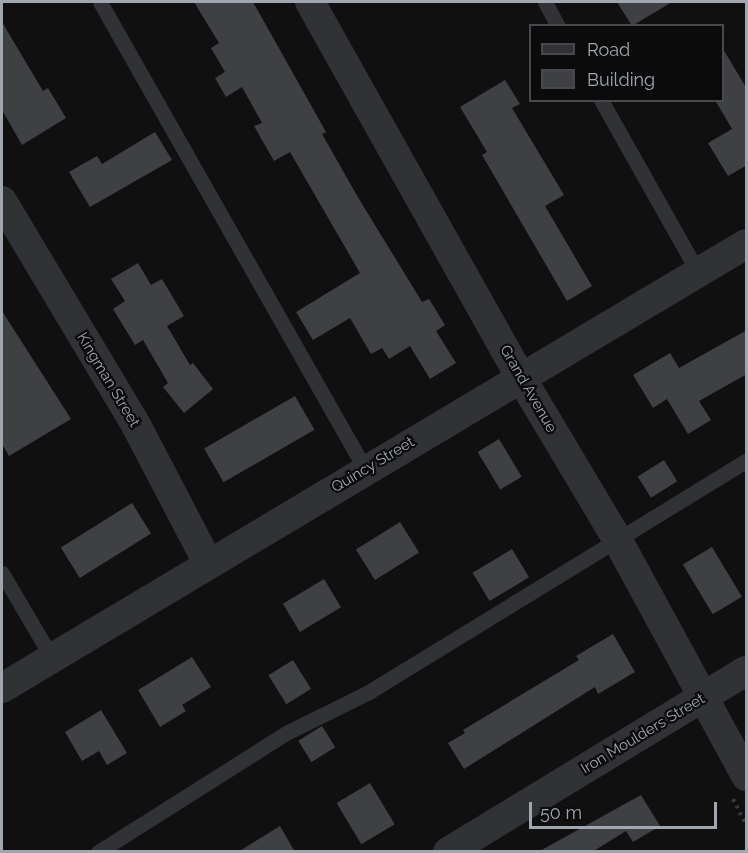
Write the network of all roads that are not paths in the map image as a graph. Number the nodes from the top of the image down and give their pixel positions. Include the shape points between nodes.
1 (100, 2) edge
2 (310, 2) edge
3 (544, 2) edge
4 (557, 24) edge
5 (602, 102) edge
6 (2, 201) edge
7 (747, 244) edge
8 (699, 274) junction
9 (520, 376) junction
10 (747, 461) edge
11 (365, 469) junction
12 (617, 540) junction
13 (208, 563) junction
14 (2, 573) edge
15 (52, 658) junction
16 (747, 671) edge
17 (2, 688) edge
18 (704, 697) junction
19 (747, 776) edge
20 (98, 852) edge
21 (448, 852) edge

1 - 11 lane
2 - 9 street, Grand Avenue
3 - 4 lane
5 - 8 lane
6 - 13 street, Kingman Street via 137,427
7 - 8 street, Quincy Street
8 - 9 street, Quincy Street
9 - 11 street, Quincy Street
9 - 12 street, Grand Avenue
10 - 12 lane
11 - 13 street, Quincy Street
12 - 18 street, Grand Avenue
12 - 20 lane via 367,693 288,732
13 - 15 street, Quincy Street
14 - 15 lane
15 - 17 street, Quincy Street
16 - 18 street, Iron Moulders Street
18 - 19 street, Grand Avenue
18 - 21 street, Iron Moulders Street

